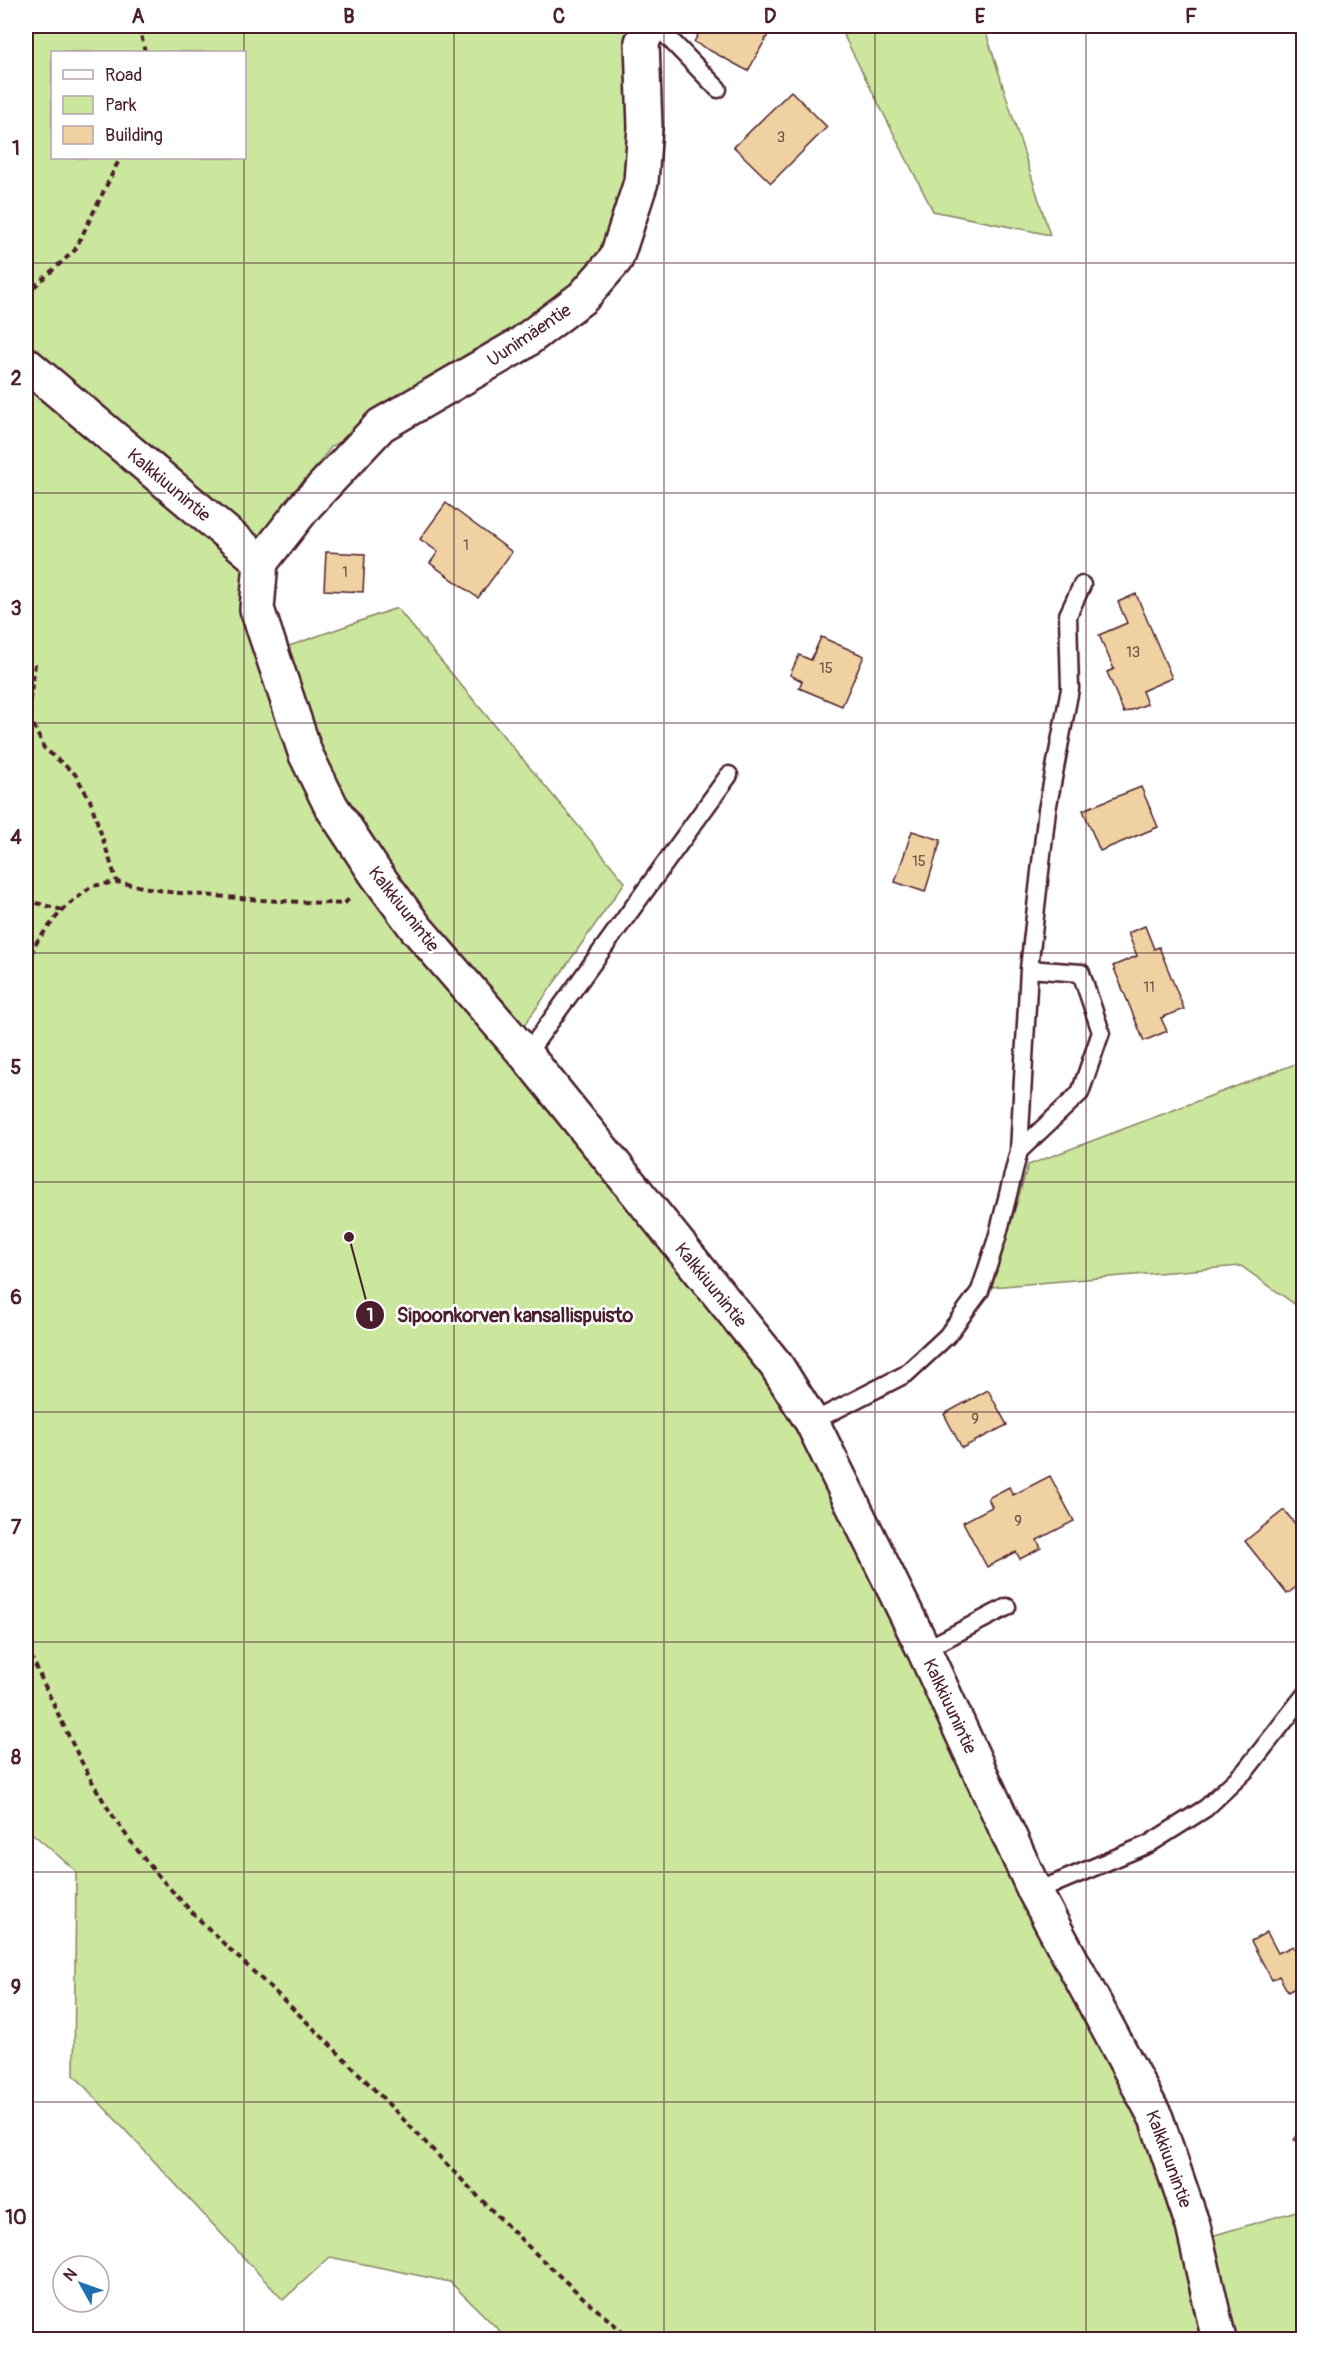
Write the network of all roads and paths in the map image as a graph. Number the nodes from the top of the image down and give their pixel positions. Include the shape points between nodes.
1 (139, 26) edge
2 (650, 26) edge
3 (657, 26) edge
4 (145, 51) edge
5 (718, 89) dead end
6 (120, 159) edge
7 (26, 294) edge
8 (26, 364) edge
9 (261, 562) junction
10 (1082, 585) dead end
11 (26, 658) edge
12 (729, 775) dead end
13 (117, 882) junction
14 (352, 896) dead end
15 (26, 900) edge
16 (62, 910) junction
17 (26, 963) edge
18 (1029, 969) junction
19 (526, 1055) junction
20 (1019, 1151) junction
21 (812, 1422) junction
22 (1007, 1608) dead end
23 (26, 1646) edge
24 (924, 1650) junction
25 (1304, 1696) edge
26 (1035, 1892) junction
27 (633, 2340) edge
28 (1219, 2340) edge

1 - 4 path
2 - 9 street, Uunimäentie via 642,42 645,127 641,182 616,259 583,297 522,344 381,425 306,505
3 - 5 lane
6 - 7 path via 75,250
8 - 9 street, Kalkkiuunintie
9 - 19 street, Kalkkiuunintie via 257,609 306,755 331,806 416,928
10 - 18 lane via 1068,615 1071,689 1047,810
11 - 13 path via 35,664 28,713 44,748 75,774 90,800
12 - 19 lane
13 - 14 path via 169,892 262,900 344,904
13 - 16 path via 92,886
15 - 16 path
16 - 17 path
18 - 20 lane
18 - 20 lane via 1081,973 1101,1032 1080,1093
19 - 21 street, Kalkkiuunintie via 776,1365
20 - 21 lane via 980,1291 947,1336 906,1374
21 - 24 street, Kalkkiuunintie
22 - 24 lane
23 - 27 path via 111,1813 149,1864 220,1940 313,2027 584,2300
24 - 26 street, Kalkkiuunintie
25 - 26 lane via 1246,1770 1206,1809 1149,1844
26 - 28 street, Kalkkiuunintie via 1156,2118 1193,2226

